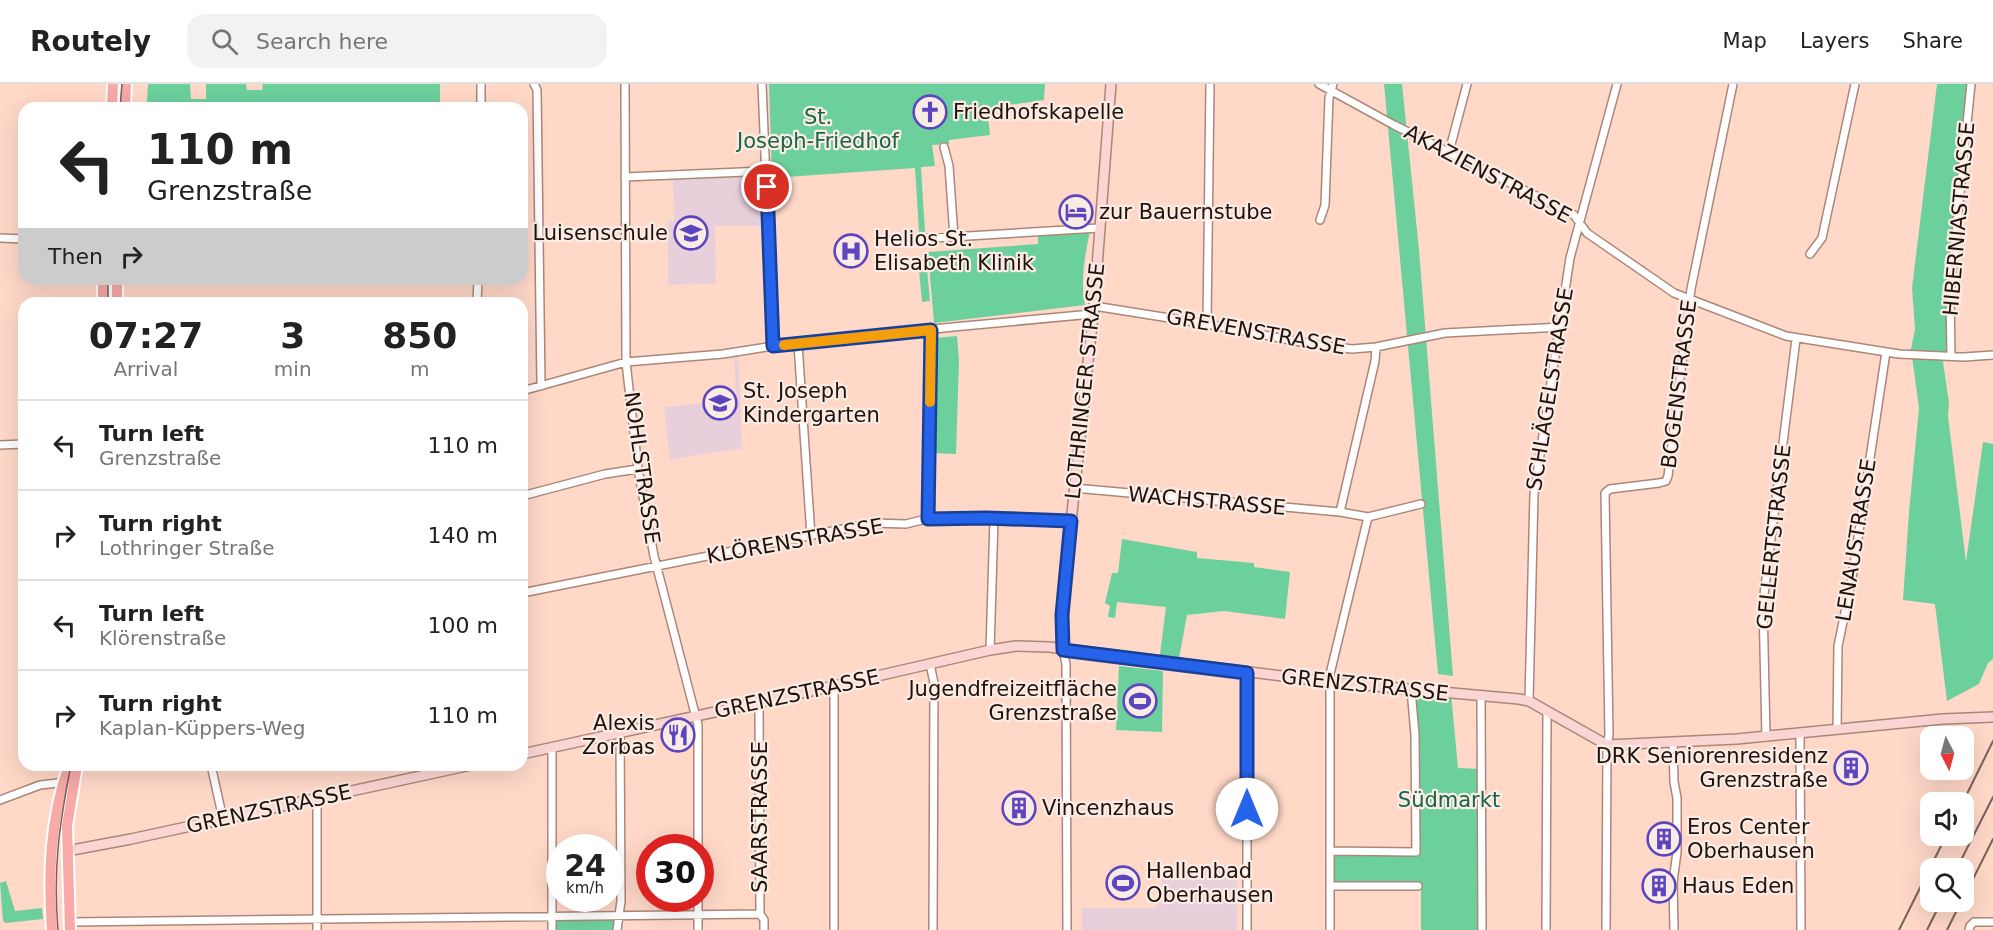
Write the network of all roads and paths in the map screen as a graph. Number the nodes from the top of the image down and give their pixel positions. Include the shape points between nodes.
1 (113, 84) edge
2 (126, 84) edge
3 (481, 84) edge
4 (534, 84) edge
5 (625, 84) edge
6 (762, 84) edge
7 (1111, 84) edge
8 (1210, 84) edge
9 (1319, 84) edge
10 (1467, 84) edge
11 (1617, 84) edge
12 (1734, 84) edge
13 (1855, 84) edge
14 (1971, 84) edge
15 (1332, 87) edge
16 (112, 102) edge
17 (125, 102) edge
18 (481, 102) edge
19 (944, 147) dead end
20 (1449, 152) junction
21 (767, 171) junction
22 (625, 177) junction
23 (1320, 219) dead end
24 (1579, 222) junction
25 (1099, 228) junction
26 (954, 237) junction
27 (0, 238) edge
28 (18, 238) edge
29 (918, 239) dead end
30 (1810, 254) dead end
31 (1689, 298) junction
32 (1093, 310) junction
33 (1207, 324) junction
34 (1561, 327) junction
35 (931, 330) junction
36 (1796, 339) junction
37 (798, 344) junction
38 (773, 346) junction
39 (1376, 347) junction
40 (1886, 352) junction
41 (1951, 355) junction
42 (1993, 355) edge
43 (626, 362) junction
44 (541, 386) junction
45 (528, 389) edge
46 (18, 444) edge
47 (0, 445) edge
48 (638, 469) junction
49 (1074, 488) junction
50 (528, 494) edge
51 (1420, 504) dead end
52 (1340, 512) junction
53 (1368, 517) junction
54 (928, 519) junction
55 (994, 519) junction
56 (1071, 521) junction
57 (811, 536) junction
58 (657, 566) junction
59 (528, 592) edge
60 (990, 650) junction
61 (1063, 650) junction
62 (930, 664) junction
63 (1247, 673) junction
64 (1330, 682) junction
65 (834, 686) junction
66 (1411, 689) junction
67 (1481, 695) junction
68 (1529, 701) junction
69 (759, 702) junction
70 (1547, 712) junction
71 (695, 716) junction
72 (1993, 717) edge
73 (1837, 730) junction
74 (620, 733) junction
75 (1800, 734) junction
76 (1766, 737) junction
77 (1673, 742) junction
78 (1607, 745) junction
79 (552, 747) junction
80 (528, 753) edge
81 (69, 771) edge
82 (74, 771) edge
83 (212, 771) edge
84 (443, 771) edge
85 (69, 782) junction
86 (317, 798) junction
87 (0, 800) edge
88 (223, 819) junction
89 (698, 834) edge
90 (51, 850) junction
91 (67, 851) junction
92 (1330, 852) junction
93 (1330, 886) junction
94 (1418, 886) dead end
95 (760, 914) junction
96 (698, 915) junction
97 (620, 916) junction
98 (552, 917) junction
99 (317, 920) junction
100 (1993, 922) edge
101 (70, 926) edge
102 (52, 930) edge
103 (317, 930) edge
104 (552, 930) edge
105 (617, 930) edge
106 (698, 930) edge
107 (764, 930) edge
108 (834, 930) edge
109 (933, 930) edge
110 (1067, 930) edge
111 (1247, 930) edge
112 (1330, 930) edge
113 (1482, 930) edge
114 (1546, 930) edge
115 (1606, 930) edge
116 (1674, 930) edge
117 (1801, 930) edge
118 (1969, 930) edge

1 - 16 main road
2 - 17 main road
3 - 18 street
4 - 44 street
5 - 22 street, NOHLSTRASSE
6 - 21 street
7 - 25 street, LOTHRINGER STRASSE
8 - 33 street
9 - 15 street, AKAZIENSTRASSE
10 - 20 street
11 - 24 street, SCHLÄGELSTRASSE
12 - 31 street, BOGENSTRASSE
13 - 30 street via 1822,238
14 - 41 street, HIBERNIASTRASSE via 1950,293
15 - 20 street, AKAZIENSTRASSE via 1394,125
15 - 23 street via 1325,205
19 - 26 street
20 - 24 street, AKAZIENSTRASSE via 1574,215
21 - 22 street
21 - 38 street
22 - 43 street, NOHLSTRASSE
24 - 31 street, AKAZIENSTRASSE via 1587,233 1631,265 1674,293
24 - 34 street, SCHLÄGELSTRASSE
25 - 26 street
25 - 32 street, LOTHRINGER STRASSE
26 - 29 street
27 - 28 street
31 - 36 street, AKAZIENSTRASSE
31 - 78 street, BOGENSTRASSE via 1668,476 1663,482 1605,493
32 - 33 street, GREVENSTRASSE
32 - 35 street, GREVENSTRASSE
32 - 49 street, LOTHRINGER STRASSE
33 - 39 street, GREVENSTRASSE via 1326,346
34 - 39 street, GREVENSTRASSE via 1445,333
34 - 68 street, SCHLÄGELSTRASSE via 1534,501
35 - 37 street, GREVENSTRASSE
35 - 54 street
36 - 40 street, AKAZIENSTRASSE
36 - 76 street, GELLERTSTRASSE via 1763,603
37 - 38 street, GREVENSTRASSE
37 - 57 street
38 - 43 street, GREVENSTRASSE
39 - 52 street
40 - 41 street, AKAZIENSTRASSE
40 - 73 street, LENAUSTRASSE via 1838,646
41 - 42 street, AKAZIENSTRASSE
43 - 44 street, GREVENSTRASSE
43 - 48 street, NOHLSTRASSE
44 - 45 street, GREVENSTRASSE
46 - 47 street
48 - 50 street via 616,471
48 - 58 street, NOHLSTRASSE
49 - 52 street, WACHSTRASSE
49 - 56 street, LOTHRINGER STRASSE
51 - 53 street
52 - 53 street, WACHSTRASSE
53 - 64 street via 1330,668
54 - 55 street, KLÖRENSTRASSE
54 - 57 street, KLÖRENSTRASSE via 906,524 873,523
55 - 56 street, KLÖRENSTRASSE
55 - 60 street
56 - 61 street, LOTHRINGER STRASSE
57 - 58 street, KLÖRENSTRASSE
58 - 59 street, KLÖRENSTRASSE
58 - 71 street, NOHLSTRASSE
60 - 61 street, GRENZSTRASSE via 1027,646
60 - 62 street, GRENZSTRASSE
61 - 63 street, GRENZSTRASSE
61 - 110 street, LOTHRINGER STRASSE
62 - 65 street, GRENZSTRASSE
62 - 109 street via 934,683
63 - 64 street, GRENZSTRASSE
63 - 111 street
64 - 66 street, GRENZSTRASSE
64 - 92 street
65 - 69 street, GRENZSTRASSE
65 - 108 street
66 - 67 street, GRENZSTRASSE
66 - 92 street via 1416,852
67 - 68 street, GRENZSTRASSE
67 - 113 street
68 - 70 street, GRENZSTRASSE
69 - 71 street, GRENZSTRASSE
69 - 95 street, SAARSTRASSE
70 - 78 street, GRENZSTRASSE
70 - 114 street
71 - 74 street, GRENZSTRASSE
71 - 89 street, NOHLSTRASSE
72 - 73 street
73 - 75 street
74 - 79 street, GRENZSTRASSE
74 - 97 street
75 - 76 street
75 - 117 street
76 - 77 street
77 - 78 street
77 - 116 street via 1677,798
78 - 115 street
79 - 80 street, GRENZSTRASSE
79 - 98 street
81 - 85 main road
82 - 85 main road
83 - 88 street
84 - 86 street, GRENZSTRASSE
85 - 87 street via 40,785
85 - 90 main road
85 - 91 main road
86 - 88 street, GRENZSTRASSE
86 - 99 street
88 - 91 street, GRENZSTRASSE
90 - 91 main road
90 - 102 main road
91 - 101 main road
92 - 93 street
93 - 94 street
93 - 112 street
95 - 96 street
95 - 107 street, SAARSTRASSE
96 - 97 street
96 - 106 street
97 - 98 street
97 - 105 street
98 - 99 street
98 - 104 street
99 - 101 street via 82,922
99 - 103 street
100 - 118 street via 1974,922

